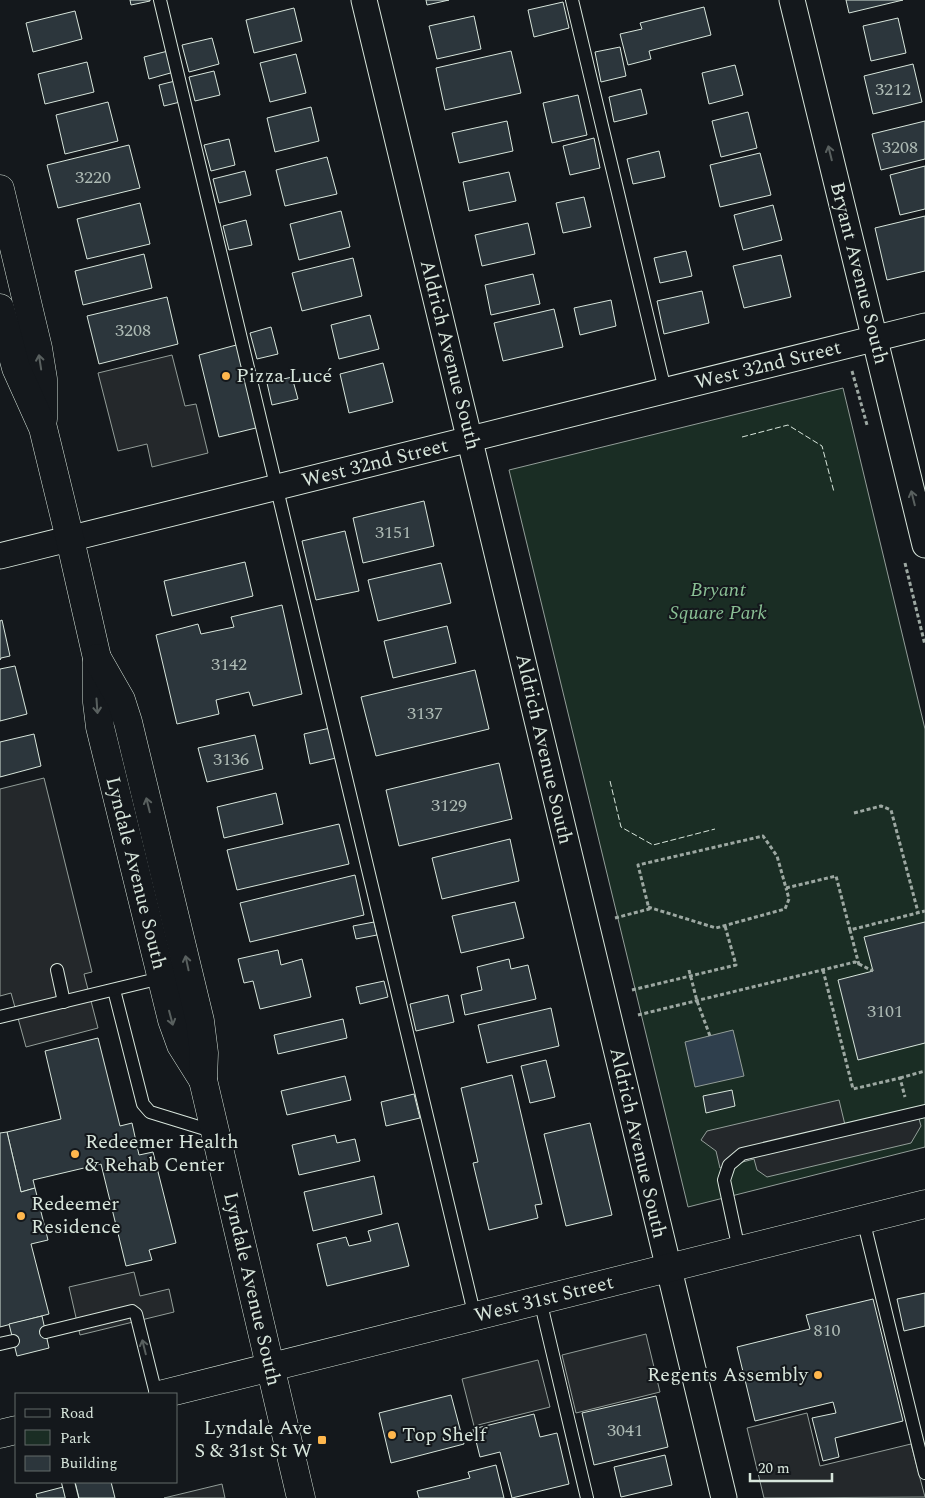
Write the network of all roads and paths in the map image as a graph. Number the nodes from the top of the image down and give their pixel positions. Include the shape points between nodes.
1 (160, 0) edge
2 (364, 0) edge
3 (572, 0) edge
4 (792, 0) edge
5 (0, 189) edge
6 (0, 308) edge
7 (925, 326) edge
8 (874, 338) junction
9 (666, 390) junction
10 (43, 428) junction
11 (471, 439) junction
12 (276, 487) junction
13 (70, 539) junction
14 (925, 545) edge
15 (0, 556) edge
16 (97, 658) junction
17 (854, 813) dead end
18 (786, 888) junction
19 (648, 907) junction
20 (925, 911) edge
21 (918, 912) junction
22 (615, 918) dead end
23 (725, 926) junction
24 (850, 930) junction
25 (859, 964) junction
26 (56, 970) dead end
27 (689, 970) dead end
28 (823, 970) junction
29 (873, 971) dead end
30 (690, 976) junction
31 (161, 978) junction
32 (114, 990) junction
33 (632, 990) dead end
34 (696, 1001) junction
35 (64, 1002) junction
36 (638, 1015) dead end
37 (0, 1017) edge
38 (710, 1036) dead end
39 (925, 1071) edge
40 (900, 1078) junction
41 (203, 1080) junction
42 (925, 1111) edge
43 (910, 1114) junction
44 (215, 1132) junction
45 (925, 1204) edge
46 (863, 1219) junction
47 (739, 1250) junction
48 (667, 1268) junction
49 (540, 1300) junction
50 (475, 1317) junction
51 (46, 1332) dead end
52 (13, 1341) dead end
53 (0, 1344) edge
54 (270, 1368) junction
55 (156, 1393) edge
56 (167, 1393) edge
57 (15, 1430) edge
58 (0, 1434) edge
59 (925, 1473) edge
60 (68, 1483) edge
61 (72, 1498) edge
62 (301, 1498) edge
63 (587, 1498) edge
64 (724, 1498) edge

1 - 12 lane
2 - 11 street, Aldrich Avenue South
3 - 9 lane
8 -> 4 street, Bryant Avenue South
10 -> 5 main road, Lyndale Avenue South via 40,356
6 - 10 main road, Lyndale Avenue South via 16,368
7 - 8 street, West 32nd Street
8 - 9 street, West 32nd Street
14 -> 8 street, Bryant Avenue South
9 - 11 street, West 32nd Street
10 - 13 main road, Lyndale Avenue South
11 - 12 street, West 32nd Street
11 - 48 street, Aldrich Avenue South
12 - 13 street, West 32nd Street
12 - 50 lane
13 - 15 street, West 32nd Street
13 - 16 main road, Lyndale Avenue South
16 -> 31 main road, Lyndale Avenue South via 100,727
41 -> 16 main road, Lyndale Avenue South via 200,1021 128,722 121,700
17 - 21 path via 881,806 891,810
18 - 19 path via 777,856 763,836 638,865
18 - 23 path via 788,899 785,909
18 - 24 path via 836,876
19 - 22 path
19 - 23 path via 716,928
20 - 21 path
21 - 24 path
23 - 30 path via 736,965
24 - 25 path
25 - 28 path via 855,962
25 - 29 path
26 - 35 lane
27 - 30 path
28 - 34 path
28 - 40 path via 853,1089
30 - 33 path
30 - 34 path
31 - 32 lane
31 -> 41 main road, Lyndale Avenue South via 176,1034
32 - 35 lane
32 - 44 lane via 146,1108
34 - 36 path
34 - 38 path
35 - 37 lane
39 - 40 path
40 - 43 path
41 - 44 main road, Lyndale Avenue South
42 - 43 lane
43 - 47 lane via 742,1154 729,1165 724,1180
44 - 54 main road, Lyndale Avenue South
45 - 46 main road, West 31st Street
46 - 47 main road, West 31st Street
46 - 59 lane
47 - 48 main road, West 31st Street
48 - 49 main road, West 31st Street
48 - 64 street, Aldrich Avenue South
49 - 50 main road, West 31st Street
49 - 63 lane
50 - 54 main road, West 31st Street
55 -> 51 lane via 136,1314 132,1311
52 - 53 lane
54 - 56 main road, West 31st Street
54 - 62 main road, Lyndale Avenue South
57 - 58 main road
60 - 61 lane

